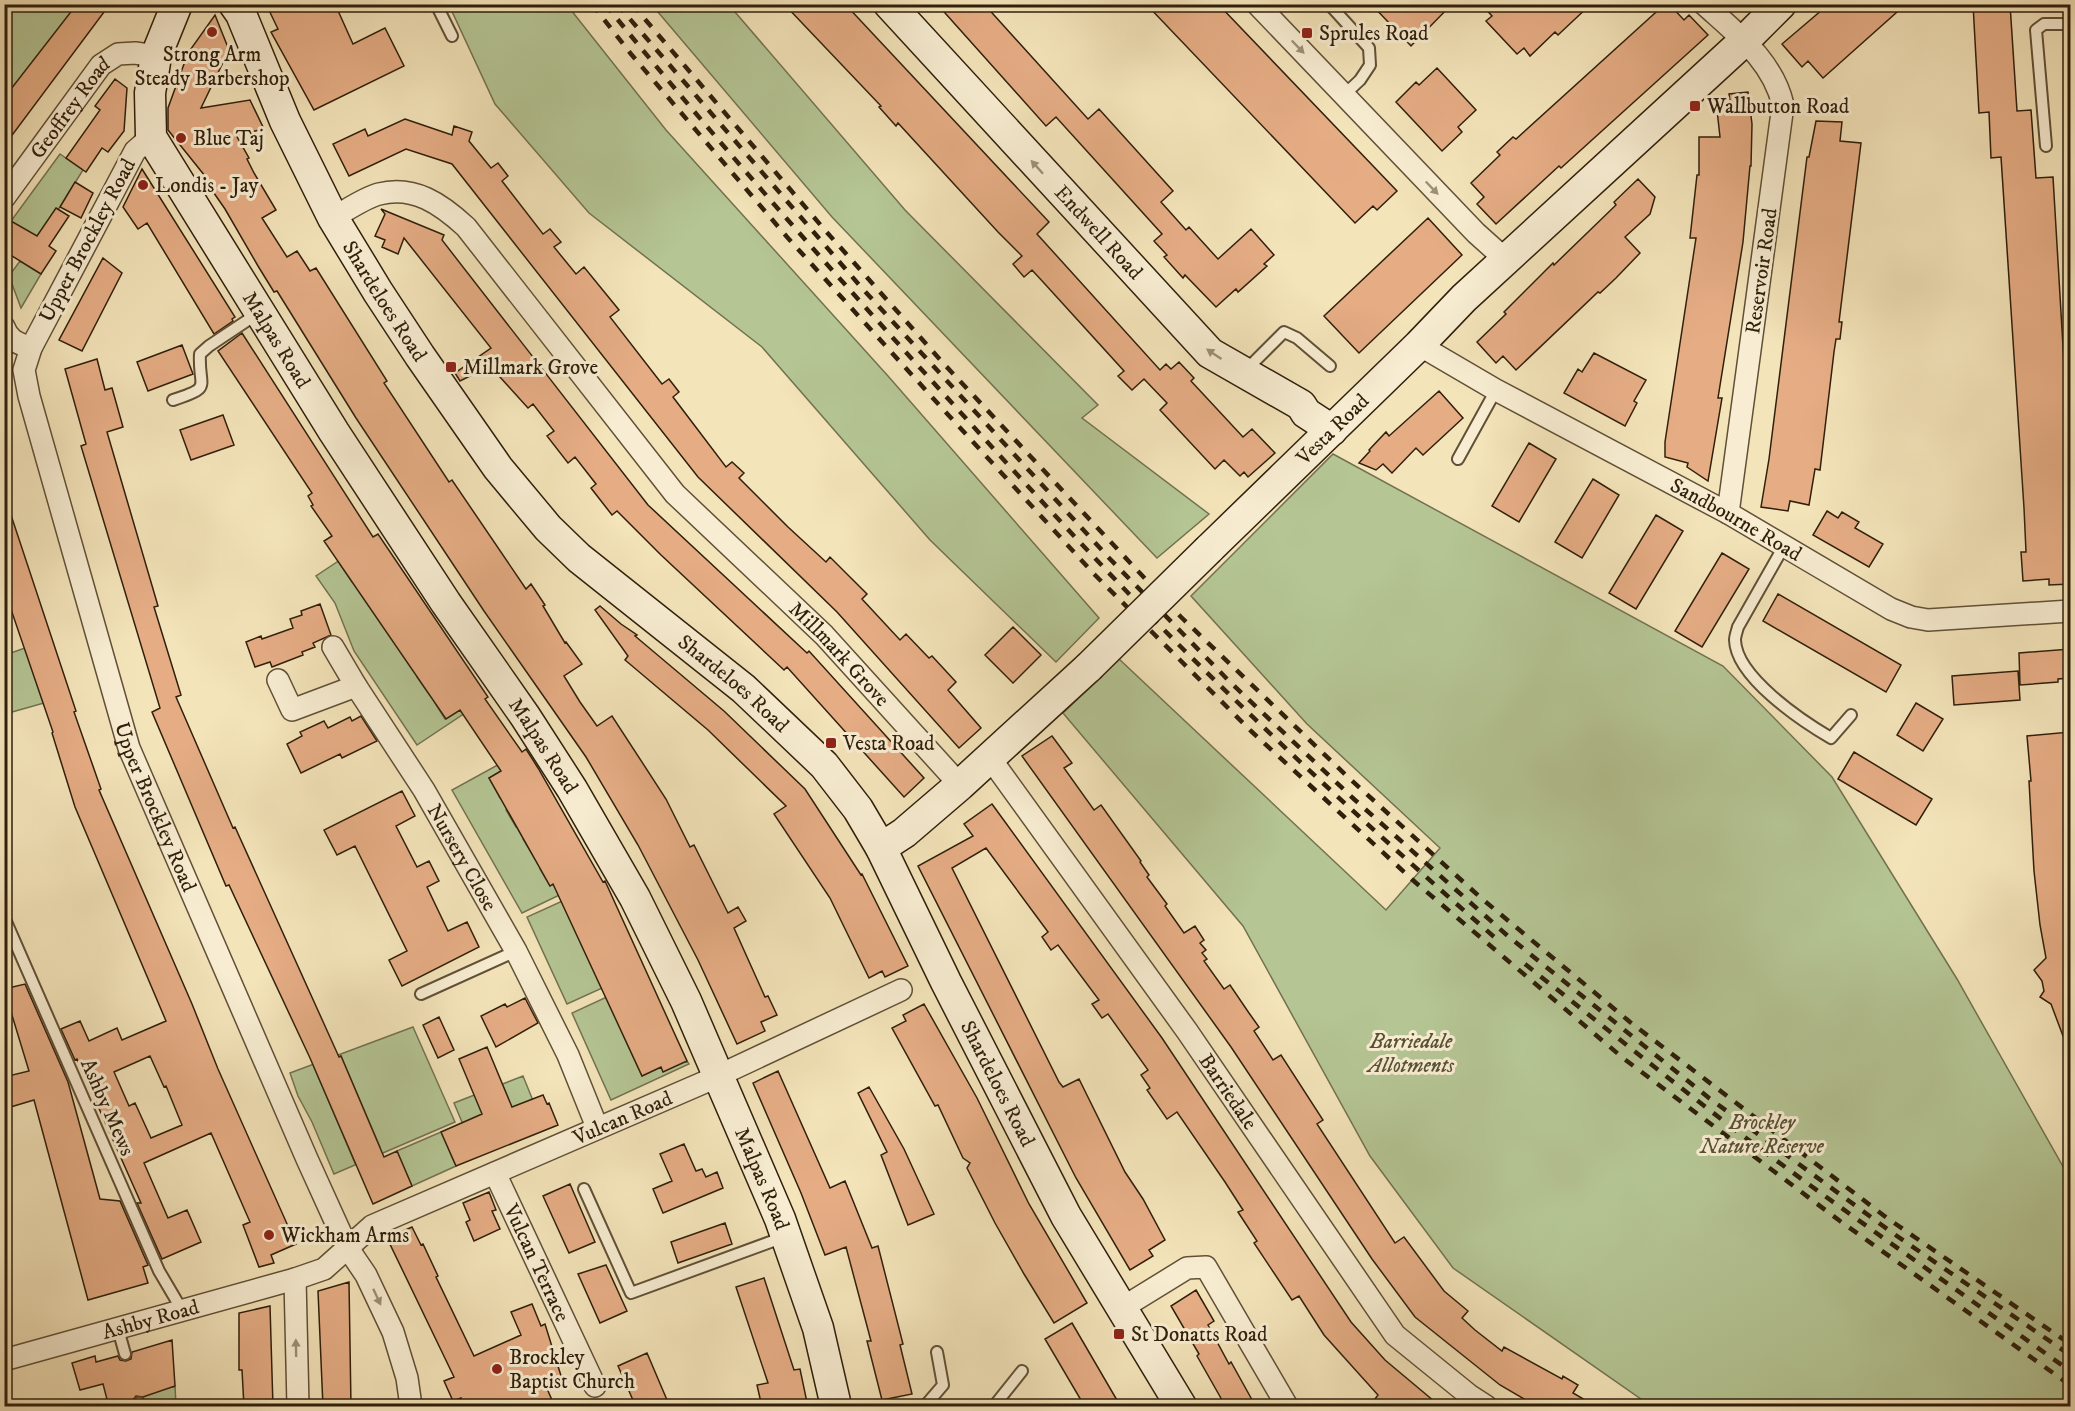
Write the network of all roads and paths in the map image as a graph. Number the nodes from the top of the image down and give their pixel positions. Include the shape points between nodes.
1 (177, 4) edge
2 (234, 4) edge
3 (436, 4) edge
4 (889, 4) edge
5 (1257, 4) edge
6 (1329, 4) edge
7 (1704, 4) edge
8 (1781, 4) edge
9 (2070, 24) edge
10 (452, 36) dead end
11 (1744, 41) junction
12 (156, 56) junction
13 (1344, 95) junction
14 (151, 137) junction
15 (2046, 146) dead end
16 (4, 198) edge
17 (333, 218) junction
18 (1505, 259) junction
19 (260, 312) junction
20 (4, 327) edge
21 (1419, 345) junction
22 (30, 348) junction
23 (1330, 366) dead end
24 (1244, 371) junction
25 (1496, 390) junction
26 (172, 400) dead end
27 (1332, 430) junction
28 (1458, 459) dead end
29 (1728, 513) junction
30 (1784, 546) junction
31 (2070, 611) edge
32 (333, 646) dead end
33 (278, 680) dead end
34 (356, 686) junction
35 (1851, 715) dead end
36 (990, 758) junction
37 (960, 785) junction
38 (881, 848) junction
39 (4, 917) edge
40 (516, 951) junction
41 (902, 990) dead end
42 (421, 994) dead end
43 (719, 1076) junction
44 (597, 1127) junction
45 (495, 1173) junction
46 (584, 1189) dead end
47 (787, 1236) junction
48 (346, 1247) junction
49 (295, 1279) junction
50 (1122, 1308) junction
51 (182, 1310) junction
52 (118, 1329) junction
53 (937, 1352) dead end
54 (125, 1354) dead end
55 (4, 1360) edge
56 (1022, 1371) dead end
57 (595, 1386) dead end
58 (298, 1407) edge
59 (411, 1407) edge
60 (836, 1407) edge
61 (925, 1407) edge
62 (994, 1407) edge
63 (1181, 1407) edge
64 (1287, 1407) edge
65 (1486, 1407) edge

1 - 12 street
2 - 17 street, Shardeloes Road
3 - 10 lane
24 -> 4 street, Endwell Road via 1210,353
5 -> 13 street
6 - 13 lane via 1369,48 1370,65
7 - 11 street
8 - 11 street, Vesta Road
9 - 15 lane via 2044,24 2036,30
11 - 18 street, Vesta Road
11 - 29 street, Reservoir Road via 1771,72 1783,105
12 - 14 street via 150,93
12 - 16 street, Geoffrey Road via 118,54 101,66
13 -> 18 street
14 - 19 street, Malpas Road
14 - 22 street, Upper Brockley Road via 135,151
17 - 37 street, Millmark Grove via 378,195 403,191 447,210 466,227 675,494 824,635
17 - 38 street, Shardeloes Road via 420,356 498,468 548,528 602,578 684,639 791,732 843,787
18 - 21 street, Vesta Road
19 - 26 lane via 208,346 200,354 203,383 198,390
19 - 43 street, Malpas Road via 334,432 572,789 635,898
20 - 22 street, Upper Brockley Road via 13,341
21 - 25 street, Sandbourne Road
21 - 27 street, Vesta Road
22 - 48 street, Upper Brockley Road via 24,370 29,396 129,748
23 - 24 lane via 1284,332
24 - 27 street, Endwell Road via 1301,405 1306,413
25 - 28 lane
25 - 29 street, Sandbourne Road
27 - 36 street, Vesta Road, bridge
29 - 30 street, Sandbourne Road
30 - 31 street, Sandbourne Road via 1911,617 1928,620
30 - 35 lane via 1738,627 1737,652 1769,694 1831,738
32 - 34 street, Nursery Close
33 - 34 street via 292,710
34 - 40 street, Nursery Close via 424,790
36 - 37 street, Vesta Road
36 - 65 street, Barriedale via 1187,1031 1395,1335
37 - 38 street, Vesta Road
38 - 50 street, Shardeloes Road via 1066,1216
39 - 51 lane, Ashby Mews via 159,1271
40 - 42 lane
40 - 44 street, Nursery Close via 568,1055
41 - 43 street, Vulcan Road
43 - 44 street, Vulcan Road
43 - 47 street, Malpas Road
44 - 45 street, Vulcan Road
45 - 48 street, Vulcan Road via 372,1226
45 - 57 street, Vulcan Terrace
46 - 47 lane via 631,1293
47 - 60 street, Malpas Road via 818,1328
48 - 49 street via 324,1269
48 -> 59 street, Upper Brockley Road via 366,1275 393,1332
49 - 51 street, Ashby Road
58 -> 49 street
50 - 63 street, Shardeloes Road
50 - 64 street via 1187,1268 1206,1267
51 - 52 street, Ashby Road
52 - 54 lane
52 - 55 street, Ashby Road
53 - 61 lane via 943,1385
56 - 62 lane

